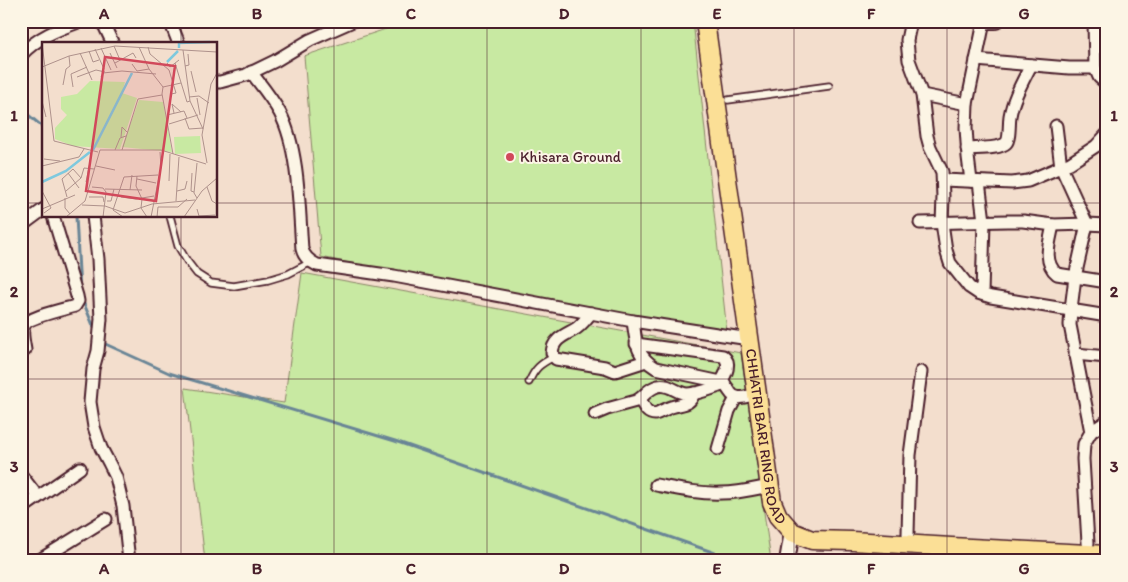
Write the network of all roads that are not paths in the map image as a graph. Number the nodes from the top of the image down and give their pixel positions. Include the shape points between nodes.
1 (80, 21) edge
2 (102, 21) edge
3 (170, 21) edge
4 (353, 21) edge
5 (705, 21) edge
6 (717, 21) edge
7 (911, 21) edge
8 (982, 21) edge
9 (996, 21) edge
10 (1094, 21) edge
11 (112, 42) edge
12 (178, 42) edge
13 (21, 55) edge
14 (976, 60) junction
15 (1031, 65) junction
16 (1095, 68) junction
17 (251, 72) junction
18 (218, 84) edge
19 (1107, 84) edge
20 (829, 86) dead end
21 (922, 94) junction
22 (728, 100) junction
23 (966, 104) junction
24 (1056, 126) dead end
25 (1107, 134) edge
26 (967, 149) junction
27 (1061, 167) junction
28 (943, 180) junction
29 (975, 181) junction
30 (42, 210) edge
31 (54, 218) edge
32 (93, 218) edge
33 (171, 218) edge
34 (984, 221) junction
35 (920, 222) dead end
36 (942, 223) junction
37 (1087, 224) junction
38 (1053, 225) junction
39 (1107, 225) edge
40 (21, 226) edge
41 (311, 262) junction
42 (1075, 277) junction
43 (1107, 282) edge
44 (982, 294) junction
45 (1071, 309) junction
46 (591, 313) junction
47 (1107, 316) edge
48 (633, 320) junction
49 (690, 330) junction
50 (749, 339) junction
51 (636, 344) junction
52 (25, 350) dead end
53 (688, 352) junction
54 (1075, 354) junction
55 (554, 357) junction
56 (1107, 357) edge
57 (646, 361) junction
58 (921, 372) dead end
59 (529, 382) dead end
60 (723, 383) junction
61 (694, 393) junction
62 (756, 394) junction
63 (736, 398) junction
64 (640, 399) junction
65 (595, 414) dead end
66 (1107, 421) edge
67 (1091, 432) junction
68 (718, 449) dead end
69 (80, 468) dead end
70 (21, 475) edge
71 (656, 485) dead end
72 (769, 486) junction
73 (38, 497) junction
74 (21, 509) edge
75 (106, 519) dead end
76 (792, 532) junction
77 (908, 534) junction
78 (1088, 543) junction
79 (1107, 544) edge
80 (942, 554) edge
81 (1107, 554) edge
82 (38, 561) edge
83 (129, 561) edge
84 (787, 561) edge

1 - 13 street via 44,36
2 - 11 street
3 - 12 street
4 - 17 street
5 - 50 main road, CHHATRI BARI RING ROAD
6 - 22 main road, CHHATRI BARI RING ROAD
7 - 21 street via 909,60
8 - 9 street
8 - 14 street
10 - 16 street
14 - 15 street
14 - 23 street
15 - 16 street
15 - 26 street via 1012,107 1006,142
16 - 19 street
17 - 18 street
17 - 41 street via 286,128 296,177 302,249
20 - 22 lane
21 - 23 street
21 - 28 street via 927,136
22 - 77 main road, CHHATRI BARI RING ROAD via 779,480 786,511 798,524 814,530
23 - 26 street
24 - 27 street
25 - 27 street via 1096,146
26 - 29 street
27 - 29 street via 1012,183
27 - 37 street
28 - 29 street
28 - 36 street
29 - 34 street
30 - 40 street
31 - 52 street via 78,301 75,306 26,322 23,328
32 - 83 street via 101,319 90,402 101,448 118,484
33 - 41 lane via 178,246 187,261 197,274 212,283 234,286 268,280
34 - 36 street
34 - 38 street
34 - 44 street
35 - 36 street
36 - 44 street via 950,263 969,287
37 - 38 street
37 - 39 street
37 - 42 street
38 - 42 street via 1049,264 1057,274
41 - 46 street
42 - 43 street
42 - 45 street
44 - 45 street
45 - 47 street
45 - 54 street
46 - 48 street
46 - 55 street via 580,326 556,342 552,349
48 - 49 street
48 - 51 street
49 - 50 street
49 - 53 street
50 - 62 main road, CHHATRI BARI RING ROAD
51 - 53 street
51 - 57 street
53 - 60 street via 726,358 728,363
54 - 56 street
54 - 67 street
55 - 57 street via 615,371
55 - 59 lane via 540,364
57 - 60 street via 656,368
58 - 77 street via 910,455
60 - 61 street
60 - 63 street
61 - 64 street via 679,393 662,385 649,390
61 - 64 street via 686,404 656,414 648,412
62 - 63 street
62 - 72 main road, CHHATRI BARI RING ROAD
63 - 68 street
64 - 65 street
66 - 67 street
67 - 78 street via 1084,444 1083,459
69 - 73 street
70 - 73 street
71 - 72 street via 720,494
72 - 76 main road, CHHATRI BARI RING ROAD via 778,516
73 - 74 street
75 - 82 street
76 - 80 main road, CHHATRI BARI RING ROAD via 812,540 852,541
76 - 84 street
77 - 78 main road, CHHATRI BARI RING ROAD
78 - 79 main road, CHHATRI BARI RING ROAD
80 - 81 main road, CHHATRI BARI RING ROAD

